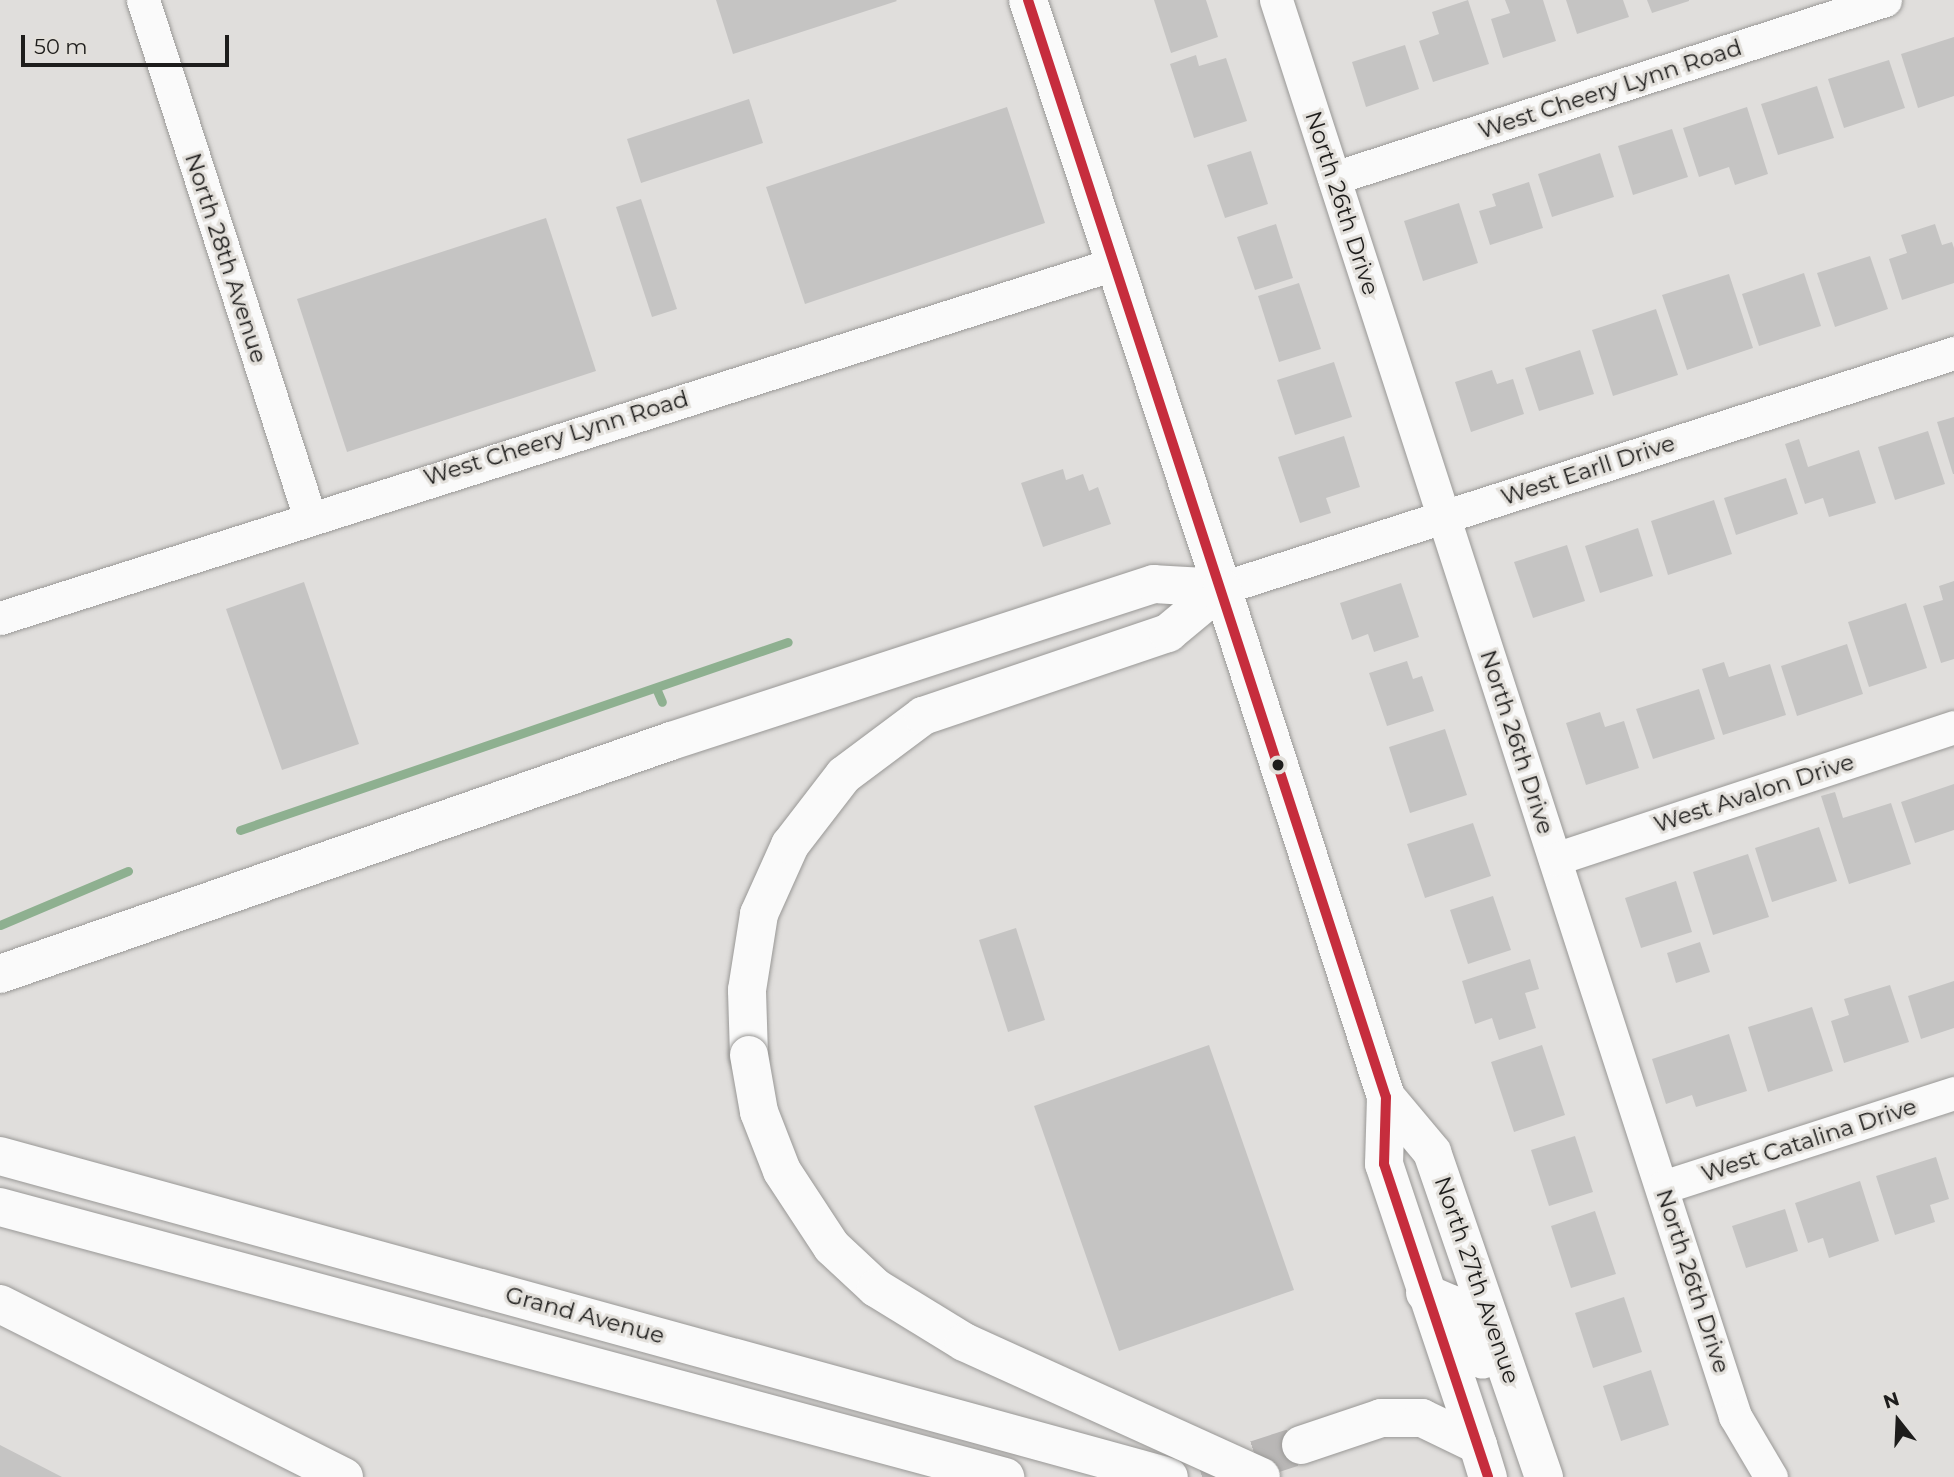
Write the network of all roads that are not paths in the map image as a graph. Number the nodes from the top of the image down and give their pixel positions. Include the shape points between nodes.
1 (143, 0) edge
2 (1028, 0) edge
3 (1276, 0) edge
4 (1885, 0) edge
5 (1334, 178) junction
6 (1114, 264) junction
7 (1954, 353) edge
8 (309, 516) junction
9 (1444, 517) junction
10 (1222, 588) junction
11 (0, 618) edge
12 (1954, 727) edge
13 (1555, 859) junction
14 (0, 974) edge
15 (1954, 1093) edge
16 (1386, 1097) junction
17 (0, 1156) edge
18 (1663, 1187) junction
19 (0, 1207) edge
20 (1425, 1293) junction
21 (0, 1304) edge
22 (1301, 1445) tunnel mouth
23 (1483, 1461) edge
24 (1541, 1468) edge
25 (344, 1477) edge
26 (1005, 1477) edge
27 (1168, 1477) edge
28 (1261, 1477) edge
29 (1771, 1477) edge

1 - 8 street, North 28th Avenue
2 - 6 main road, North 27th Avenue
3 - 5 street, North 26th Drive
4 - 5 street, West Cheery Lynn Road
5 - 9 street, North 26th Drive
6 - 8 street, West Cheery Lynn Road
6 - 10 main road, North 27th Avenue
7 - 9 street, West Earll Drive
8 - 11 street, West Cheery Lynn Road
9 - 10 street, West Earll Drive
9 - 13 street, North 26th Drive
10 - 14 main road via 1154,584 671,741
10 - 16 main road, North 27th Avenue
10 - 28 main road, bridge via 1168,633 923,716 844,775 790,845 759,914 747,990 749,1055 759,1112 782,1171 832,1247 876,1288 964,1342
12 - 13 street, West Avalon Drive
13 - 18 street, North 26th Drive
15 - 18 street, West Catalina Drive
16 - 20 main road, North 27th Avenue via 1384,1164
16 - 24 main road, North 27th Avenue via 1432,1152
17 - 27 main road, Grand Avenue
18 - 29 street, North 26th Drive via 1735,1416
19 - 26 main road
20 - 23 main road, North 27th Avenue
20 - 24 main road via 1451,1304 1463,1318 1514,1433
21 - 25 main road
22 - 23 main road via 1403,1416 1441,1424

